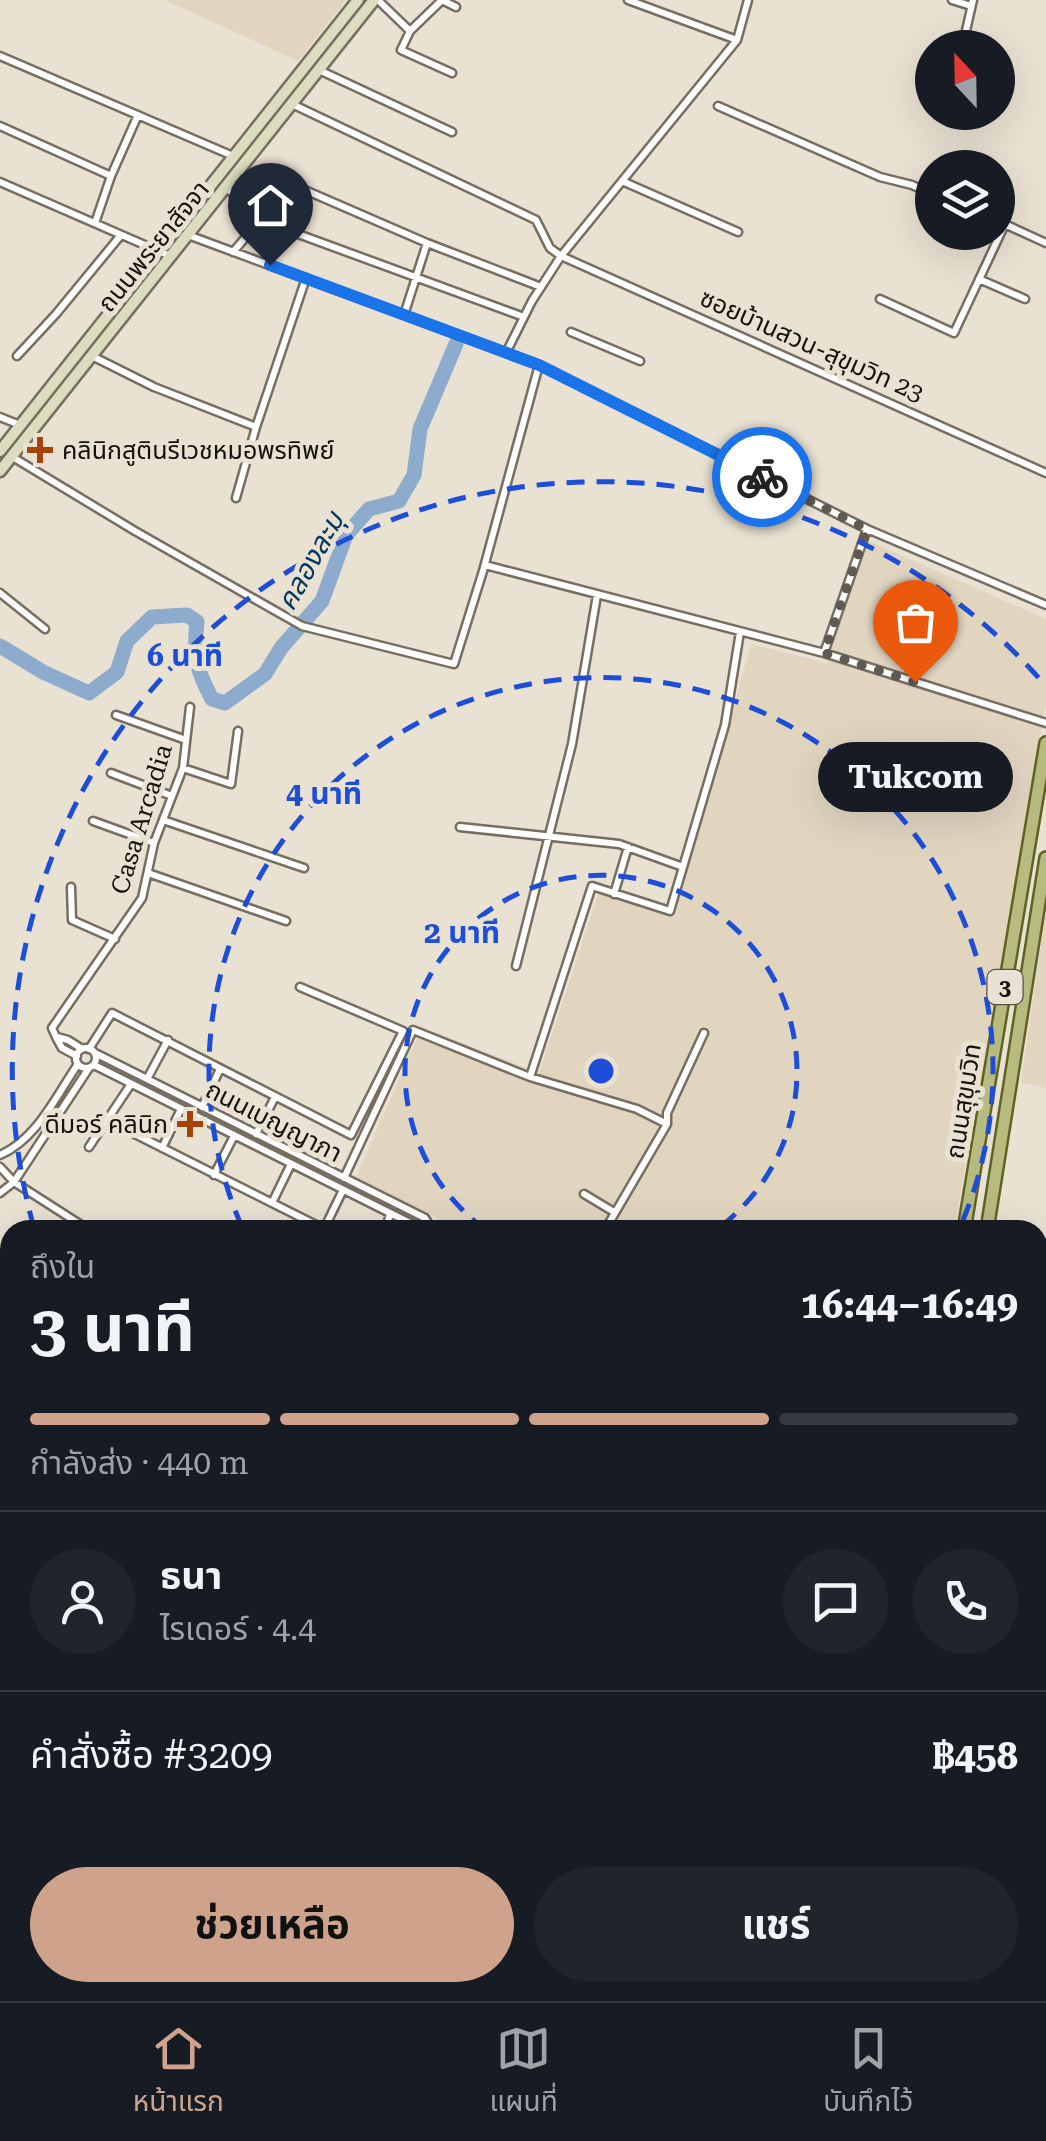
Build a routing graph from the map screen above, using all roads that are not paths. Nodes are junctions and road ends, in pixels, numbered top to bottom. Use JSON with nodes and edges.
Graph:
{"nodes":[{"id":1,"x":358,"y":0,"type":"edge"},
{"id":2,"x":376,"y":0,"type":"edge"},
{"id":3,"x":628,"y":0,"type":"edge"},
{"id":4,"x":748,"y":0,"type":"edge"},
{"id":5,"x":952,"y":0,"type":"edge"},
{"id":6,"x":972,"y":3,"type":"edge"},
{"id":7,"x":456,"y":7,"type":"dead end"},
{"id":8,"x":966,"y":30,"type":"edge"},
{"id":9,"x":410,"y":31,"type":"junction"},
{"id":10,"x":737,"y":40,"type":"junction"},
{"id":11,"x":0,"y":56,"type":"edge"},
{"id":12,"x":319,"y":70,"type":"junction"},
{"id":13,"x":452,"y":74,"type":"dead end"},
{"id":14,"x":292,"y":104,"type":"junction"},
{"id":15,"x":718,"y":106,"type":"dead end"},
{"id":16,"x":138,"y":115,"type":"junction"},
{"id":17,"x":0,"y":126,"type":"edge"},
{"id":18,"x":452,"y":132,"type":"dead end"},
{"id":19,"x":234,"y":156,"type":"junction"},
{"id":20,"x":111,"y":176,"type":"junction"},
{"id":21,"x":622,"y":181,"type":"junction"},
{"id":22,"x":0,"y":182,"type":"edge"},
{"id":23,"x":915,"y":186,"type":"edge"},
{"id":24,"x":226,"y":187,"type":"junction"},
{"id":25,"x":260,"y":220,"type":"junction"},
{"id":26,"x":94,"y":224,"type":"junction"},
{"id":27,"x":1015,"y":229,"type":"edge"},
{"id":28,"x":738,"y":232,"type":"dead end"},
{"id":29,"x":120,"y":235,"type":"junction"},
{"id":30,"x":188,"y":235,"type":"junction"},
{"id":31,"x":427,"y":242,"type":"junction"},
{"id":32,"x":1046,"y":243,"type":"edge"},
{"id":33,"x":990,"y":250,"type":"edge"},
{"id":34,"x":233,"y":252,"type":"junction"},
{"id":35,"x":164,"y":254,"type":"junction"},
{"id":36,"x":562,"y":256,"type":"junction"},
{"id":37,"x":306,"y":278,"type":"junction"},
{"id":38,"x":415,"y":278,"type":"junction"},
{"id":39,"x":980,"y":278,"type":"junction"},
{"id":40,"x":541,"y":287,"type":"junction"},
{"id":41,"x":880,"y":299,"type":"dead end"},
{"id":42,"x":1025,"y":299,"type":"dead end"},
{"id":43,"x":404,"y":315,"type":"junction"},
{"id":44,"x":524,"y":317,"type":"junction"},
{"id":45,"x":570,"y":332,"type":"dead end"},
{"id":46,"x":506,"y":353,"type":"junction"},
{"id":47,"x":91,"y":355,"type":"junction"},
{"id":48,"x":17,"y":356,"type":"dead end"},
{"id":49,"x":640,"y":362,"type":"dead end"},
{"id":50,"x":539,"y":365,"type":"junction"},
{"id":51,"x":55,"y":391,"type":"junction"},
{"id":52,"x":0,"y":417,"type":"edge"},
{"id":53,"x":20,"y":425,"type":"junction"},
{"id":54,"x":256,"y":427,"type":"junction"},
{"id":55,"x":6,"y":454,"type":"edge"},
{"id":56,"x":0,"y":470,"type":"edge"},
{"id":57,"x":1046,"y":473,"type":"edge"},
{"id":58,"x":236,"y":498,"type":"dead end"},
{"id":59,"x":867,"y":529,"type":"junction"},
{"id":60,"x":485,"y":565,"type":"junction"},
{"id":61,"x":0,"y":593,"type":"edge"},
{"id":62,"x":597,"y":594,"type":"junction"},
{"id":63,"x":1046,"y":605,"type":"edge"},
{"id":64,"x":45,"y":630,"type":"dead end"},
{"id":65,"x":740,"y":632,"type":"junction"},
{"id":66,"x":824,"y":653,"type":"junction"},
{"id":67,"x":190,"y":707,"type":"dead end"},
{"id":68,"x":116,"y":715,"type":"dead end"},
{"id":69,"x":1046,"y":723,"type":"edge"},
{"id":70,"x":238,"y":731,"type":"dead end"},
{"id":71,"x":186,"y":740,"type":"junction"},
{"id":72,"x":1046,"y":744,"type":"edge"},
{"id":73,"x":183,"y":768,"type":"junction"},
{"id":74,"x":110,"y":773,"type":"dead end"},
{"id":75,"x":172,"y":796,"type":"junction"},
{"id":76,"x":163,"y":820,"type":"junction"},
{"id":77,"x":94,"y":821,"type":"dead end"},
{"id":78,"x":460,"y":827,"type":"dead end"},
{"id":79,"x":548,"y":837,"type":"junction"},
{"id":80,"x":154,"y":842,"type":"junction"},
{"id":81,"x":628,"y":847,"type":"junction"},
{"id":82,"x":1046,"y":858,"type":"edge"},
{"id":83,"x":683,"y":866,"type":"junction"},
{"id":84,"x":304,"y":868,"type":"dead end"},
{"id":85,"x":148,"y":873,"type":"junction"},
{"id":86,"x":71,"y":886,"type":"dead end"},
{"id":87,"x":614,"y":894,"type":"junction"},
{"id":88,"x":1041,"y":911,"type":"edge"},
{"id":89,"x":286,"y":921,"type":"dead end"},
{"id":90,"x":115,"y":939,"type":"junction"},
{"id":91,"x":516,"y":966,"type":"dead end"},
{"id":92,"x":300,"y":988,"type":"dead end"},
{"id":93,"x":704,"y":1034,"type":"dead end"},
{"id":94,"x":168,"y":1040,"type":"junction"},
{"id":95,"x":84,"y":1054,"type":"junction"},
{"id":96,"x":92,"y":1067,"type":"junction"},
{"id":97,"x":220,"y":1069,"type":"junction"},
{"id":98,"x":530,"y":1077,"type":"junction"},
{"id":99,"x":147,"y":1079,"type":"junction"},
{"id":100,"x":131,"y":1084,"type":"junction"},
{"id":101,"x":276,"y":1097,"type":"junction"},
{"id":102,"x":202,"y":1107,"type":"junction"},
{"id":103,"x":182,"y":1110,"type":"junction"},
{"id":104,"x":219,"y":1115,"type":"junction"},
{"id":105,"x":41,"y":1119,"type":"junction"},
{"id":106,"x":107,"y":1120,"type":"junction"},
{"id":107,"x":667,"y":1124,"type":"junction"},
{"id":108,"x":213,"y":1125,"type":"junction"},
{"id":109,"x":51,"y":1127,"type":"junction"},
{"id":110,"x":256,"y":1134,"type":"junction"},
{"id":111,"x":234,"y":1136,"type":"junction"},
{"id":112,"x":89,"y":1148,"type":"dead end"},
{"id":113,"x":162,"y":1148,"type":"junction"},
{"id":114,"x":0,"y":1155,"type":"edge"},
{"id":115,"x":291,"y":1164,"type":"junction"},
{"id":116,"x":0,"y":1168,"type":"edge"},
{"id":117,"x":328,"y":1170,"type":"junction"},
{"id":118,"x":214,"y":1175,"type":"junction"},
{"id":119,"x":344,"y":1178,"type":"junction"},
{"id":120,"x":323,"y":1180,"type":"junction"},
{"id":121,"x":14,"y":1182,"type":"junction"},
{"id":122,"x":343,"y":1190,"type":"junction"},
{"id":123,"x":0,"y":1193,"type":"edge"},
{"id":124,"x":584,"y":1194,"type":"dead end"},
{"id":125,"x":272,"y":1203,"type":"junction"},
{"id":126,"x":614,"y":1212,"type":"junction"},
{"id":127,"x":390,"y":1213,"type":"junction"},
{"id":128,"x":73,"y":1220,"type":"edge"},
{"id":129,"x":307,"y":1220,"type":"edge"},
{"id":130,"x":329,"y":1220,"type":"edge"},
{"id":131,"x":388,"y":1220,"type":"edge"},
{"id":132,"x":402,"y":1220,"type":"edge"},
{"id":133,"x":426,"y":1220,"type":"edge"},
{"id":134,"x":610,"y":1220,"type":"edge"},
{"id":135,"x":966,"y":1220,"type":"edge"},
{"id":136,"x":990,"y":1220,"type":"edge"}],
"edges":[{"from":1,"to":19,"type":"main road","name":"ถนนพระยาสัจจา"},
{"from":2,"to":9,"type":"street"},
{"from":2,"to":12,"type":"main road","name":"ถนนพระยาสัจจา"},
{"from":3,"to":10,"type":"street"},
{"from":4,"to":10,"type":"street"},
{"from":5,"to":6,"type":"street"},
{"from":6,"to":8,"type":"street"},
{"from":7,"to":9,"type":"street"},
{"from":9,"to":13,"type":"street"},
{"from":10,"to":21,"type":"street"},
{"from":11,"to":16,"type":"street"},
{"from":12,"to":14,"type":"main road","name":"ถนนพระยาสัจจา"},
{"from":12,"to":18,"type":"street"},
{"from":14,"to":24,"type":"main road","name":"ถนนพระยาสัจจา"},
{"from":14,"to":36,"type":"street"},
{"from":15,"to":23,"type":"street"},
{"from":16,"to":19,"type":"street"},
{"from":16,"to":20,"type":"street"},
{"from":17,"to":20,"type":"street"},
{"from":19,"to":35,"type":"main road","name":"ถนนพระยาสัจจา"},
{"from":20,"to":26,"type":"street"},
{"from":21,"to":28,"type":"street"},
{"from":21,"to":36,"type":"street"},
{"from":22,"to":26,"type":"street"},
{"from":24,"to":25,"type":"street"},
{"from":24,"to":30,"type":"main road","name":"ถนนพระยาสัจจา"},
{"from":25,"to":31,"type":"street"},
{"from":25,"to":34,"type":"street"},
{"from":25,"to":38,"type":"street"},
{"from":26,"to":29,"type":"street"},
{"from":27,"to":32,"type":"street"},
{"from":29,"to":35,"type":"street"},
{"from":29,"to":48,"type":"street"},
{"from":30,"to":34,"type":"street"},
{"from":30,"to":35,"type":"main road","name":"ถนนพระยาสัจจา"},
{"from":31,"to":38,"type":"street"},
{"from":31,"to":40,"type":"street"},
{"from":33,"to":39,"type":"street"},
{"from":34,"to":37,"type":"street"},
{"from":35,"to":47,"type":"main road","name":"ถนนพระยาสัจจา"},
{"from":35,"to":51,"type":"main road","name":"ถนนพระยาสัจจา"},
{"from":36,"to":40,"type":"street"},
{"from":36,"to":57,"type":"street","name":"ซอยบ้านสวน-สุขุมวิท 23"},
{"from":37,"to":43,"type":"street"},
{"from":37,"to":54,"type":"street"},
{"from":38,"to":43,"type":"street"},
{"from":38,"to":44,"type":"street"},
{"from":39,"to":41,"type":"street"},
{"from":39,"to":42,"type":"street"},
{"from":40,"to":44,"type":"street"},
{"from":43,"to":46,"type":"street"},
{"from":44,"to":46,"type":"street"},
{"from":45,"to":49,"type":"street"},
{"from":46,"to":50,"type":"street"},
{"from":47,"to":51,"type":"main road","name":"ถนนพระยาสัจจา"},
{"from":47,"to":54,"type":"street"},
{"from":50,"to":59,"type":"street"},
{"from":50,"to":60,"type":"street"},
{"from":51,"to":53,"type":"main road","name":"ถนนพระยาสัจจา"},
{"from":51,"to":55,"type":"main road","name":"ถนนพระยาสัจจา"},
{"from":52,"to":53,"type":"street"},
{"from":53,"to":55,"type":"main road","name":"ถนนพระยาสัจจา"},
{"from":54,"to":58,"type":"street"},
{"from":55,"to":56,"type":"main road","name":"ถนนพระยาสัจจา"},
{"from":55,"to":60,"type":"street"},
{"from":59,"to":63,"type":"street"},
{"from":59,"to":66,"type":"street"},
{"from":60,"to":62,"type":"street"},
{"from":61,"to":64,"type":"street"},
{"from":62,"to":65,"type":"street"},
{"from":62,"to":79,"type":"street"},
{"from":65,"to":66,"type":"street"},
{"from":65,"to":83,"type":"street"},
{"from":66,"to":69,"type":"street"},
{"from":67,"to":71,"type":"street","name":"Casa Arcadia"},
{"from":68,"to":71,"type":"street"},
{"from":70,"to":73,"type":"street"},
{"from":71,"to":73,"type":"street","name":"Casa Arcadia"},
{"from":72,"to":135,"type":"main road","name":"ถนนสุขุมวิท","number":"3"},
{"from":73,"to":75,"type":"street","name":"Casa Arcadia"},
{"from":74,"to":75,"type":"street"},
{"from":75,"to":76,"type":"street","name":"Casa Arcadia"},
{"from":76,"to":80,"type":"street","name":"Casa Arcadia"},
{"from":76,"to":84,"type":"street"},
{"from":77,"to":80,"type":"street"},
{"from":78,"to":79,"type":"street"},
{"from":79,"to":81,"type":"street"},
{"from":79,"to":91,"type":"street"},
{"from":80,"to":85,"type":"street","name":"Casa Arcadia"},
{"from":81,"to":83,"type":"street"},
{"from":81,"to":87,"type":"street"},
{"from":82,"to":88,"type":"main road","name":"ถนนสุขุมวิท","number":"3"},
{"from":83,"to":87,"type":"street"},
{"from":85,"to":89,"type":"street"},
{"from":85,"to":90,"type":"street","name":"Casa Arcadia"},
{"from":86,"to":90,"type":"street"},
{"from":87,"to":98,"type":"street"},
{"from":88,"to":136,"type":"main road","name":"ถนนสุขุมวิท","number":"3"},
{"from":90,"to":95,"type":"street","name":"Casa Arcadia"},
{"from":92,"to":101,"type":"street"},
{"from":93,"to":107,"type":"street"},
{"from":94,"to":95,"type":"street"},
{"from":94,"to":97,"type":"street"},
{"from":94,"to":99,"type":"street"},
{"from":95,"to":96,"type":"street"},
{"from":95,"to":96,"type":"street","name":"ถนนเบญญาภา"},
{"from":95,"to":99,"type":"street","name":"ถนนเบญญาภา"},
{"from":95,"to":105,"type":"street"},
{"from":96,"to":100,"type":"street","name":"ถนนเบญญาภา"},
{"from":96,"to":109,"type":"street"},
{"from":97,"to":101,"type":"street"},
{"from":97,"to":102,"type":"street"},
{"from":98,"to":107,"type":"street"},
{"from":98,"to":119,"type":"street"},
{"from":99,"to":102,"type":"street","name":"ถนนเบญญาภา"},
{"from":100,"to":103,"type":"street","name":"ถนนเบญญาภา"},
{"from":100,"to":106,"type":"street"},
{"from":101,"to":110,"type":"street"},
{"from":102,"to":104,"type":"street","name":"ถนนเบญญาภา"},
{"from":103,"to":108,"type":"street","name":"ถนนเบญญาภา"},
{"from":103,"to":113,"type":"street"},
{"from":104,"to":108,"type":"street"},
{"from":104,"to":110,"type":"street","name":"ถนนเบญญาภา"},
{"from":105,"to":109,"type":"street"},
{"from":105,"to":114,"type":"street"},
{"from":106,"to":112,"type":"street"},
{"from":106,"to":113,"type":"street"},
{"from":107,"to":126,"type":"street"},
{"from":108,"to":111,"type":"street","name":"ถนนเบญญาภา"},
{"from":109,"to":121,"type":"street"},
{"from":110,"to":117,"type":"street","name":"ถนนเบญญาภา"},
{"from":111,"to":115,"type":"street","name":"ถนนเบญญาภา"},
{"from":111,"to":118,"type":"street"},
{"from":113,"to":118,"type":"street"},
{"from":115,"to":120,"type":"street","name":"ถนนเบญญาภา"},
{"from":115,"to":125,"type":"street"},
{"from":116,"to":121,"type":"street"},
{"from":117,"to":119,"type":"street","name":"ถนนเบญญาภา"},
{"from":117,"to":120,"type":"street"},
{"from":118,"to":125,"type":"street"},
{"from":119,"to":133,"type":"street","name":"ถนนเบญญาภา"},
{"from":120,"to":122,"type":"street","name":"ถนนเบญญาภา"},
{"from":121,"to":123,"type":"street"},
{"from":121,"to":128,"type":"street"},
{"from":122,"to":127,"type":"street","name":"ถนนเบญญาภา"},
{"from":122,"to":130,"type":"street"},
{"from":124,"to":126,"type":"street"},
{"from":125,"to":129,"type":"street"},
{"from":126,"to":134,"type":"street"},
{"from":127,"to":131,"type":"street"},
{"from":127,"to":132,"type":"street","name":"ถนนเบญญาภา"}]}
